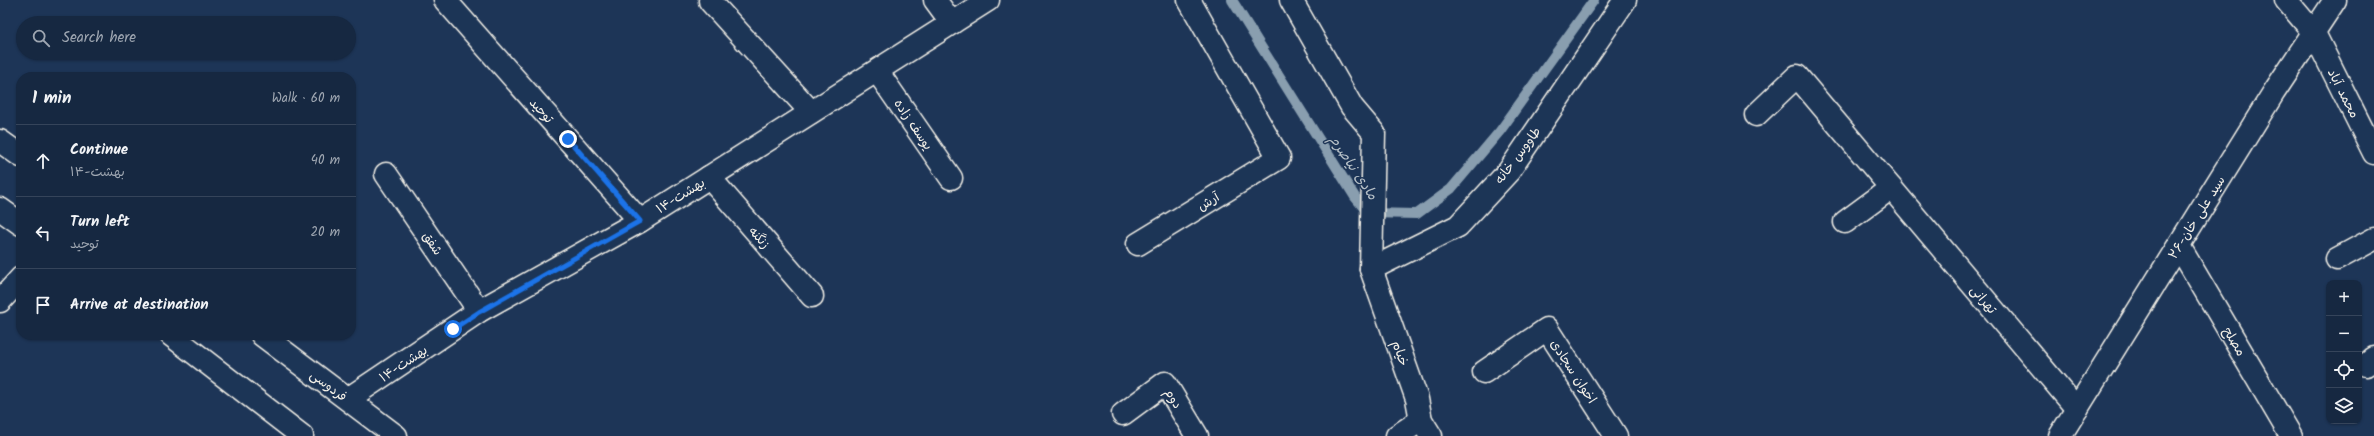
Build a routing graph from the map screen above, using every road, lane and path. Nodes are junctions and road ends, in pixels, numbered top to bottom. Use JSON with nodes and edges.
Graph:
{"nodes":[{"id":1,"x":445,"y":0,"type":"edge"},
{"id":2,"x":935,"y":0,"type":"edge"},
{"id":3,"x":988,"y":0,"type":"edge"},
{"id":4,"x":1189,"y":0,"type":"edge"},
{"id":5,"x":1291,"y":0,"type":"edge"},
{"id":6,"x":1624,"y":0,"type":"edge"},
{"id":7,"x":2286,"y":0,"type":"edge"},
{"id":8,"x":2335,"y":0,"type":"edge"},
{"id":9,"x":710,"y":1,"type":"edge"},
{"id":10,"x":952,"y":23,"type":"junction"},
{"id":11,"x":2314,"y":34,"type":"junction"},
{"id":12,"x":877,"y":71,"type":"junction"},
{"id":13,"x":811,"y":112,"type":"junction"},
{"id":14,"x":1756,"y":115,"type":"dead end"},
{"id":15,"x":0,"y":141,"type":"edge"},
{"id":16,"x":16,"y":152,"type":"edge"},
{"id":17,"x":2374,"y":153,"type":"edge"},
{"id":18,"x":386,"y":174,"type":"dead end"},
{"id":19,"x":709,"y":177,"type":"junction"},
{"id":20,"x":951,"y":178,"type":"dead end"},
{"id":21,"x":1891,"y":188,"type":"junction"},
{"id":22,"x":0,"y":209,"type":"edge"},
{"id":23,"x":16,"y":220,"type":"edge"},
{"id":24,"x":640,"y":221,"type":"junction"},
{"id":25,"x":1845,"y":222,"type":"dead end"},
{"id":26,"x":2374,"y":238,"type":"edge"},
{"id":27,"x":1138,"y":244,"type":"dead end"},
{"id":28,"x":2179,"y":246,"type":"junction"},
{"id":29,"x":2336,"y":259,"type":"dead end"},
{"id":30,"x":1371,"y":269,"type":"junction"},
{"id":31,"x":16,"y":284,"type":"edge"},
{"id":32,"x":812,"y":296,"type":"dead end"},
{"id":33,"x":0,"y":302,"type":"edge"},
{"id":34,"x":479,"y":312,"type":"junction"},
{"id":35,"x":177,"y":340,"type":"edge"},
{"id":36,"x":269,"y":340,"type":"edge"},
{"id":37,"x":1484,"y":372,"type":"dead end"},
{"id":38,"x":348,"y":399,"type":"junction"},
{"id":39,"x":2076,"y":409,"type":"junction"},
{"id":40,"x":1123,"y":414,"type":"dead end"},
{"id":41,"x":1426,"y":428,"type":"edge"},
{"id":42,"x":302,"y":436,"type":"edge"},
{"id":43,"x":396,"y":436,"type":"edge"},
{"id":44,"x":1197,"y":436,"type":"edge"},
{"id":45,"x":1397,"y":436,"type":"edge"},
{"id":46,"x":1616,"y":436,"type":"edge"},
{"id":47,"x":2060,"y":436,"type":"edge"},
{"id":48,"x":2291,"y":436,"type":"edge"}],
"edges":[{"from":1,"to":24,"type":"street","name":"توحید"},
{"from":2,"to":10,"type":"street"},
{"from":3,"to":10,"type":"street","name":"۱۴-بهشت"},
{"from":4,"to":27,"type":"street","name":"آرش"},
{"from":5,"to":30,"type":"street"},
{"from":6,"to":30,"type":"street","name":"طاووس خانه"},
{"from":7,"to":11,"type":"street","name":"محمد آباد"},
{"from":8,"to":11,"type":"street","name":"۲۶-سید علی خان"},
{"from":9,"to":13,"type":"street"},
{"from":10,"to":12,"type":"street","name":"۱۴-بهشت"},
{"from":11,"to":17,"type":"street","name":"محمد آباد"},
{"from":11,"to":28,"type":"street","name":"۲۶-سید علی خان"},
{"from":12,"to":13,"type":"street","name":"۱۴-بهشت"},
{"from":12,"to":20,"type":"street","name":"یوسف زاده"},
{"from":13,"to":19,"type":"street","name":"۱۴-بهشت"},
{"from":14,"to":21,"type":"street","name":"تهرانی"},
{"from":15,"to":16,"type":"street"},
{"from":18,"to":34,"type":"street","name":"شفق"},
{"from":19,"to":24,"type":"street","name":"۱۴-بهشت"},
{"from":19,"to":32,"type":"street","name":"زنگنه"},
{"from":21,"to":25,"type":"street"},
{"from":21,"to":39,"type":"street","name":"تهرانی"},
{"from":22,"to":23,"type":"street"},
{"from":24,"to":34,"type":"street","name":"۱۴-بهشت"},
{"from":26,"to":29,"type":"street"},
{"from":28,"to":39,"type":"street","name":"۲۶-سید علی خان"},
{"from":28,"to":48,"type":"street","name":"مصلح"},
{"from":30,"to":41,"type":"street","name":"خیام"},
{"from":31,"to":33,"type":"street"},
{"from":34,"to":38,"type":"street","name":"۱۴-بهشت"},
{"from":35,"to":42,"type":"street"},
{"from":36,"to":38,"type":"street","name":"فردوسی"},
{"from":37,"to":46,"type":"street","name":"اخوان سجادی"},
{"from":38,"to":43,"type":"street","name":"فردوسی"},
{"from":39,"to":47,"type":"street","name":"۲۶-سید علی خان"},
{"from":40,"to":44,"type":"street","name":"دوم"},
{"from":41,"to":45,"type":"street"}]}
